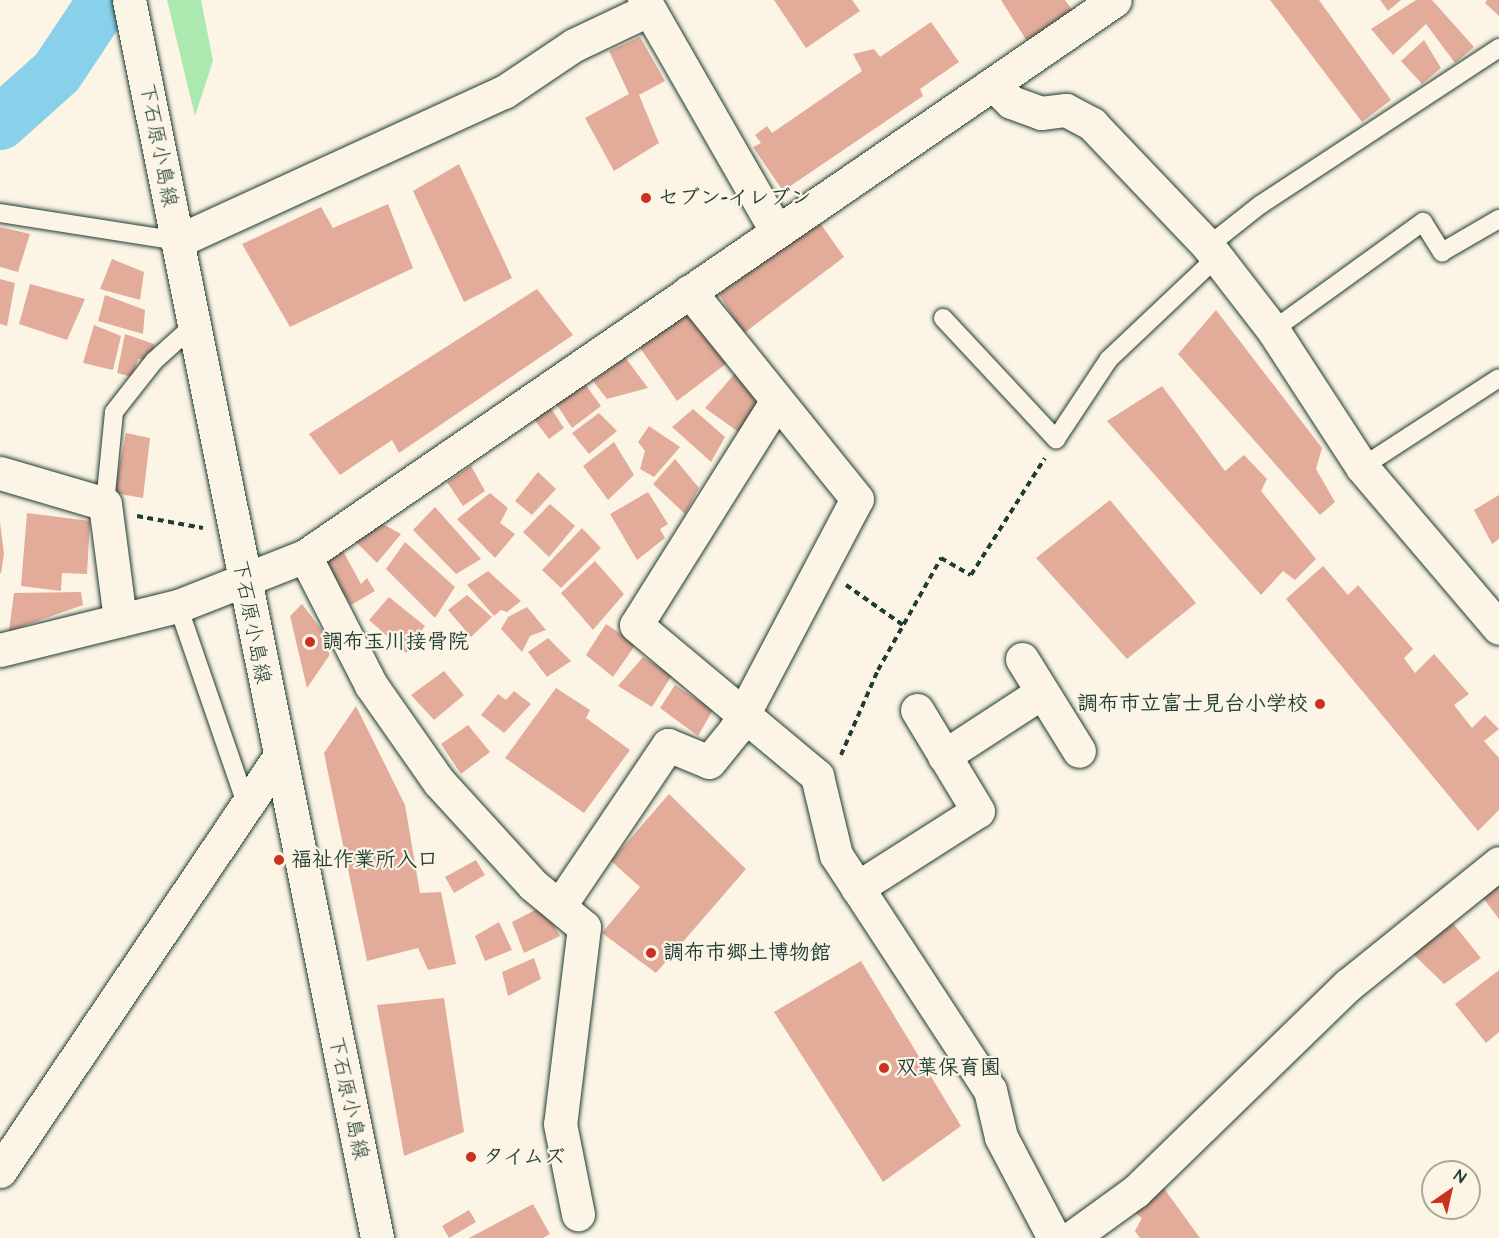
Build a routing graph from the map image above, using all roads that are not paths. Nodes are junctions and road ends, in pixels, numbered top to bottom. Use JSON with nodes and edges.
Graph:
{"nodes":[{"id":1,"x":1115,"y":0,"type":"edge"},
{"id":2,"x":129,"y":3,"type":"edge"},
{"id":3,"x":646,"y":5,"type":"edge"},
{"id":4,"x":1499,"y":48,"type":"edge"},
{"id":5,"x":993,"y":84,"type":"junction"},
{"id":6,"x":0,"y":213,"type":"edge"},
{"id":7,"x":1499,"y":219,"type":"edge"},
{"id":8,"x":777,"y":232,"type":"junction"},
{"id":9,"x":178,"y":242,"type":"junction"},
{"id":10,"x":1213,"y":251,"type":"junction"},
{"id":11,"x":689,"y":291,"type":"junction"},
{"id":12,"x":943,"y":318,"type":"dead end"},
{"id":13,"x":194,"y":325,"type":"junction"},
{"id":14,"x":1274,"y":330,"type":"junction"},
{"id":15,"x":1499,"y":378,"type":"edge"},
{"id":16,"x":776,"y":402,"type":"junction"},
{"id":17,"x":1362,"y":467,"type":"junction"},
{"id":18,"x":0,"y":473,"type":"edge"},
{"id":19,"x":105,"y":504,"type":"junction"},
{"id":20,"x":304,"y":556,"type":"junction"},
{"id":21,"x":243,"y":585,"type":"junction"},
{"id":22,"x":177,"y":606,"type":"junction"},
{"id":23,"x":120,"y":620,"type":"junction"},
{"id":24,"x":1499,"y":628,"type":"edge"},
{"id":25,"x":0,"y":650,"type":"edge"},
{"id":26,"x":1022,"y":659,"type":"dead end"},
{"id":27,"x":1042,"y":693,"type":"junction"},
{"id":28,"x":917,"y":710,"type":"dead end"},
{"id":29,"x":744,"y":717,"type":"junction"},
{"id":30,"x":1079,"y":751,"type":"dead end"},
{"id":31,"x":944,"y":756,"type":"junction"},
{"id":32,"x":277,"y":761,"type":"junction"},
{"id":33,"x":247,"y":806,"type":"junction"},
{"id":34,"x":1499,"y":863,"type":"edge"},
{"id":35,"x":857,"y":888,"type":"junction"},
{"id":36,"x":560,"y":905,"type":"junction"},
{"id":37,"x":0,"y":1171,"type":"edge"},
{"id":38,"x":579,"y":1214,"type":"dead end"},
{"id":39,"x":377,"y":1238,"type":"edge"},
{"id":40,"x":1054,"y":1238,"type":"edge"},
{"id":41,"x":1071,"y":1238,"type":"edge"}],
"edges":[{"from":1,"to":5,"type":"street"},
{"from":2,"to":9,"type":"street","name":"下石原小島線"},
{"from":3,"to":8,"type":"street"},
{"from":3,"to":9,"type":"street"},
{"from":4,"to":10,"type":"lane"},
{"from":5,"to":8,"type":"street"},
{"from":5,"to":10,"type":"street"},
{"from":6,"to":9,"type":"lane"},
{"from":7,"to":14,"type":"lane"},
{"from":8,"to":11,"type":"street"},
{"from":9,"to":13,"type":"street","name":"下石原小島線"},
{"from":10,"to":12,"type":"lane"},
{"from":10,"to":14,"type":"street"},
{"from":11,"to":16,"type":"street"},
{"from":11,"to":20,"type":"street"},
{"from":13,"to":19,"type":"lane"},
{"from":13,"to":21,"type":"street","name":"下石原小島線"},
{"from":14,"to":17,"type":"street"},
{"from":15,"to":17,"type":"lane"},
{"from":16,"to":29,"type":"street"},
{"from":16,"to":29,"type":"street"},
{"from":17,"to":24,"type":"street"},
{"from":18,"to":19,"type":"street"},
{"from":19,"to":23,"type":"street"},
{"from":20,"to":21,"type":"street"},
{"from":20,"to":36,"type":"street"},
{"from":21,"to":22,"type":"street"},
{"from":21,"to":32,"type":"street","name":"下石原小島線"},
{"from":22,"to":23,"type":"street"},
{"from":22,"to":33,"type":"lane"},
{"from":23,"to":25,"type":"street"},
{"from":26,"to":27,"type":"street"},
{"from":27,"to":30,"type":"street"},
{"from":27,"to":31,"type":"street"},
{"from":28,"to":31,"type":"street"},
{"from":29,"to":35,"type":"street"},
{"from":29,"to":36,"type":"street"},
{"from":31,"to":35,"type":"street"},
{"from":32,"to":33,"type":"street"},
{"from":32,"to":39,"type":"street","name":"下石原小島線"},
{"from":33,"to":37,"type":"street"},
{"from":34,"to":41,"type":"street"},
{"from":35,"to":40,"type":"street"},
{"from":36,"to":38,"type":"street"}]}
